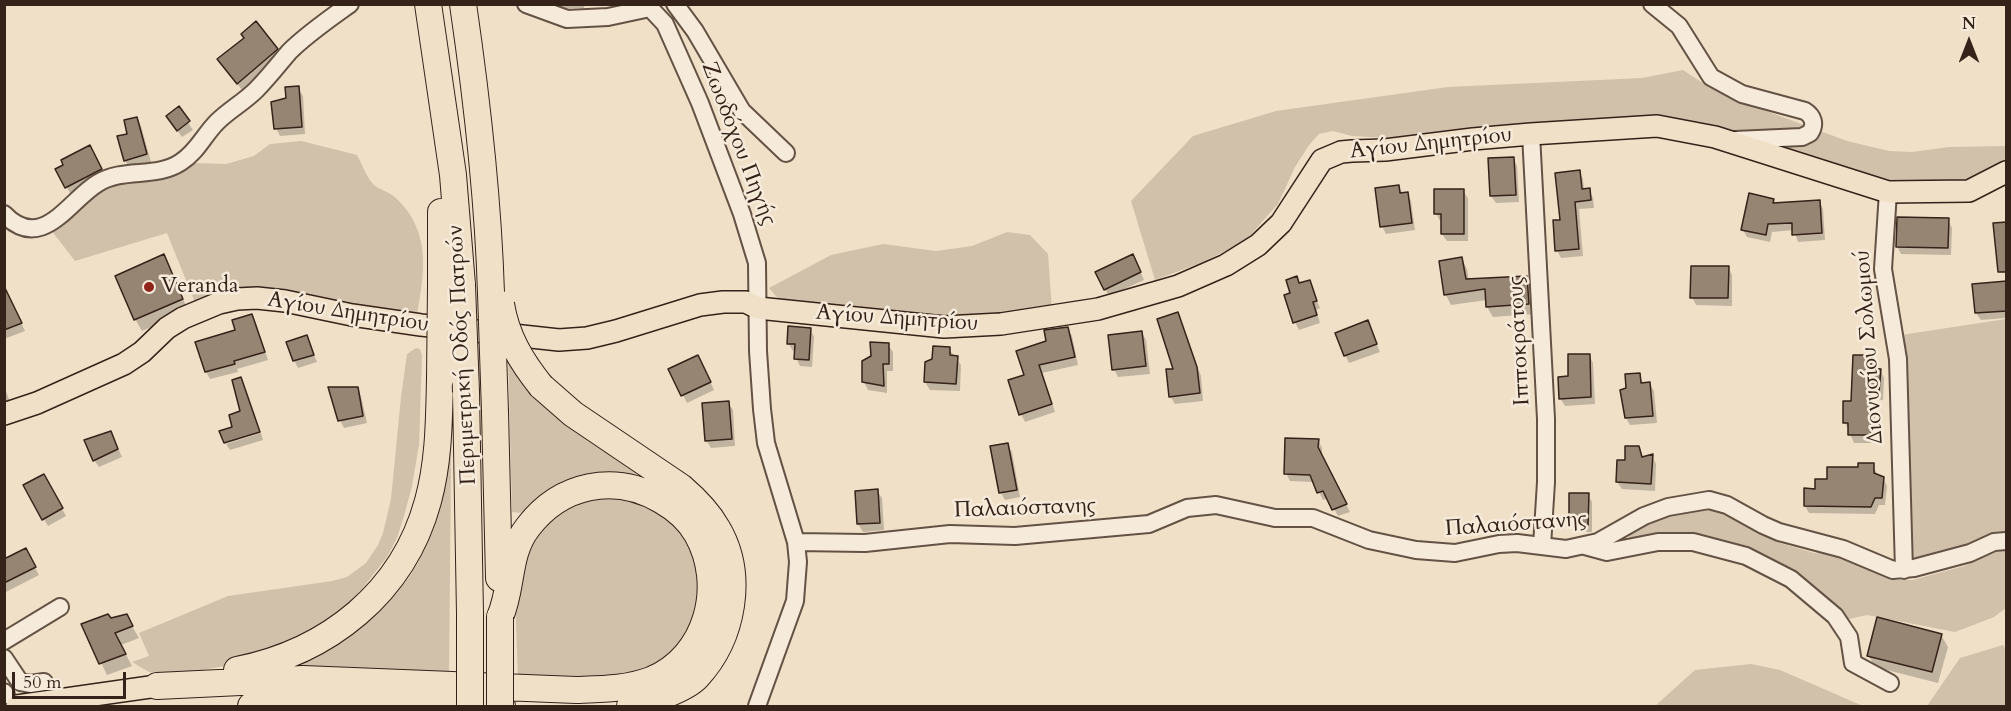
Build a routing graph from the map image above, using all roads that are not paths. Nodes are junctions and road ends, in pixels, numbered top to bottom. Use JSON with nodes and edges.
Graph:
{"nodes":[{"id":1,"x":350,"y":4,"type":"edge"},
{"id":2,"x":428,"y":4,"type":"edge"},
{"id":3,"x":463,"y":4,"type":"edge"},
{"id":4,"x":526,"y":4,"type":"edge"},
{"id":5,"x":675,"y":4,"type":"edge"},
{"id":6,"x":1652,"y":4,"type":"edge"},
{"id":7,"x":650,"y":6,"type":"edge"},
{"id":8,"x":1531,"y":134,"type":"junction"},
{"id":9,"x":1725,"y":140,"type":"junction"},
{"id":10,"x":786,"y":153,"type":"dead end"},
{"id":11,"x":2007,"y":172,"type":"edge"},
{"id":12,"x":1888,"y":192,"type":"junction"},
{"id":13,"x":4,"y":214,"type":"edge"},
{"id":14,"x":452,"y":285,"type":"junction"},
{"id":15,"x":495,"y":295,"type":"junction"},
{"id":16,"x":758,"y":308,"type":"junction"},
{"id":17,"x":4,"y":414,"type":"edge"},
{"id":18,"x":2007,"y":541,"type":"edge"},
{"id":19,"x":796,"y":542,"type":"junction"},
{"id":20,"x":1542,"y":546,"type":"junction"},
{"id":21,"x":1585,"y":546,"type":"junction"},
{"id":22,"x":1904,"y":570,"type":"junction"},
{"id":23,"x":60,"y":608,"type":"dead end"},
{"id":24,"x":500,"y":617,"type":"junction"},
{"id":25,"x":4,"y":641,"type":"edge"},
{"id":26,"x":4,"y":658,"type":"edge"},
{"id":27,"x":44,"y":682,"type":"dead end"},
{"id":28,"x":1890,"y":683,"type":"dead end"},
{"id":29,"x":157,"y":686,"type":"junction"},
{"id":30,"x":9,"y":698,"type":"edge"},
{"id":31,"x":251,"y":706,"type":"edge"},
{"id":32,"x":470,"y":706,"type":"edge"},
{"id":33,"x":501,"y":706,"type":"edge"},
{"id":34,"x":630,"y":706,"type":"edge"},
{"id":35,"x":757,"y":706,"type":"edge"}],
"edges":[{"from":1,"to":13,"type":"street"},
{"from":2,"to":14,"type":"highway","name":"Περιμετρική Οδός Πατρών"},
{"from":3,"to":15,"type":"highway","name":"Περιμετρική Οδός Πατρών"},
{"from":4,"to":7,"type":"street"},
{"from":5,"to":10,"type":"street"},
{"from":6,"to":9,"type":"street"},
{"from":7,"to":16,"type":"street","name":"Ζωοδόχου Πηγής"},
{"from":8,"to":9,"type":"main road","name":"Αγίου Δημητρίου"},
{"from":8,"to":16,"type":"main road","name":"Αγίου Δημητρίου"},
{"from":8,"to":20,"type":"street","name":"Ιπποκράτους"},
{"from":9,"to":12,"type":"main road","name":"Αγίου Δημητρίου"},
{"from":11,"to":12,"type":"main road","name":"Αγίου Δημητρίου"},
{"from":12,"to":22,"type":"street","name":"Διονυσίου Σολωμού"},
{"from":14,"to":29,"type":"highway","bridge":true},
{"from":14,"to":32,"type":"highway","name":"Περιμετρική Οδός Πατρών","bridge":true},
{"from":15,"to":24,"type":"highway","name":"Περιμετρική Οδός Πατρών","bridge":true},
{"from":15,"to":34,"type":"highway","bridge":true},
{"from":16,"to":17,"type":"main road","name":"Αγίου Δημητρίου"},
{"from":16,"to":19,"type":"street","name":"Ζωοδόχου Πηγής"},
{"from":18,"to":22,"type":"street","name":"Παλαιόστανης"},
{"from":19,"to":20,"type":"street","name":"Παλαιόστανης"},
{"from":19,"to":35,"type":"street","name":"Ζωοδόχου Πηγής"},
{"from":20,"to":21,"type":"street","name":"Παλαιόστανης"},
{"from":21,"to":22,"type":"street","name":"Παλαιόστανης"},
{"from":21,"to":28,"type":"street"},
{"from":23,"to":25,"type":"street"},
{"from":24,"to":29,"type":"highway"},
{"from":24,"to":33,"type":"highway","name":"Περιμετρική Οδός Πατρών","bridge":true},
{"from":26,"to":27,"type":"street"},
{"from":29,"to":30,"type":"main road"},
{"from":31,"to":33,"type":"highway"}]}
